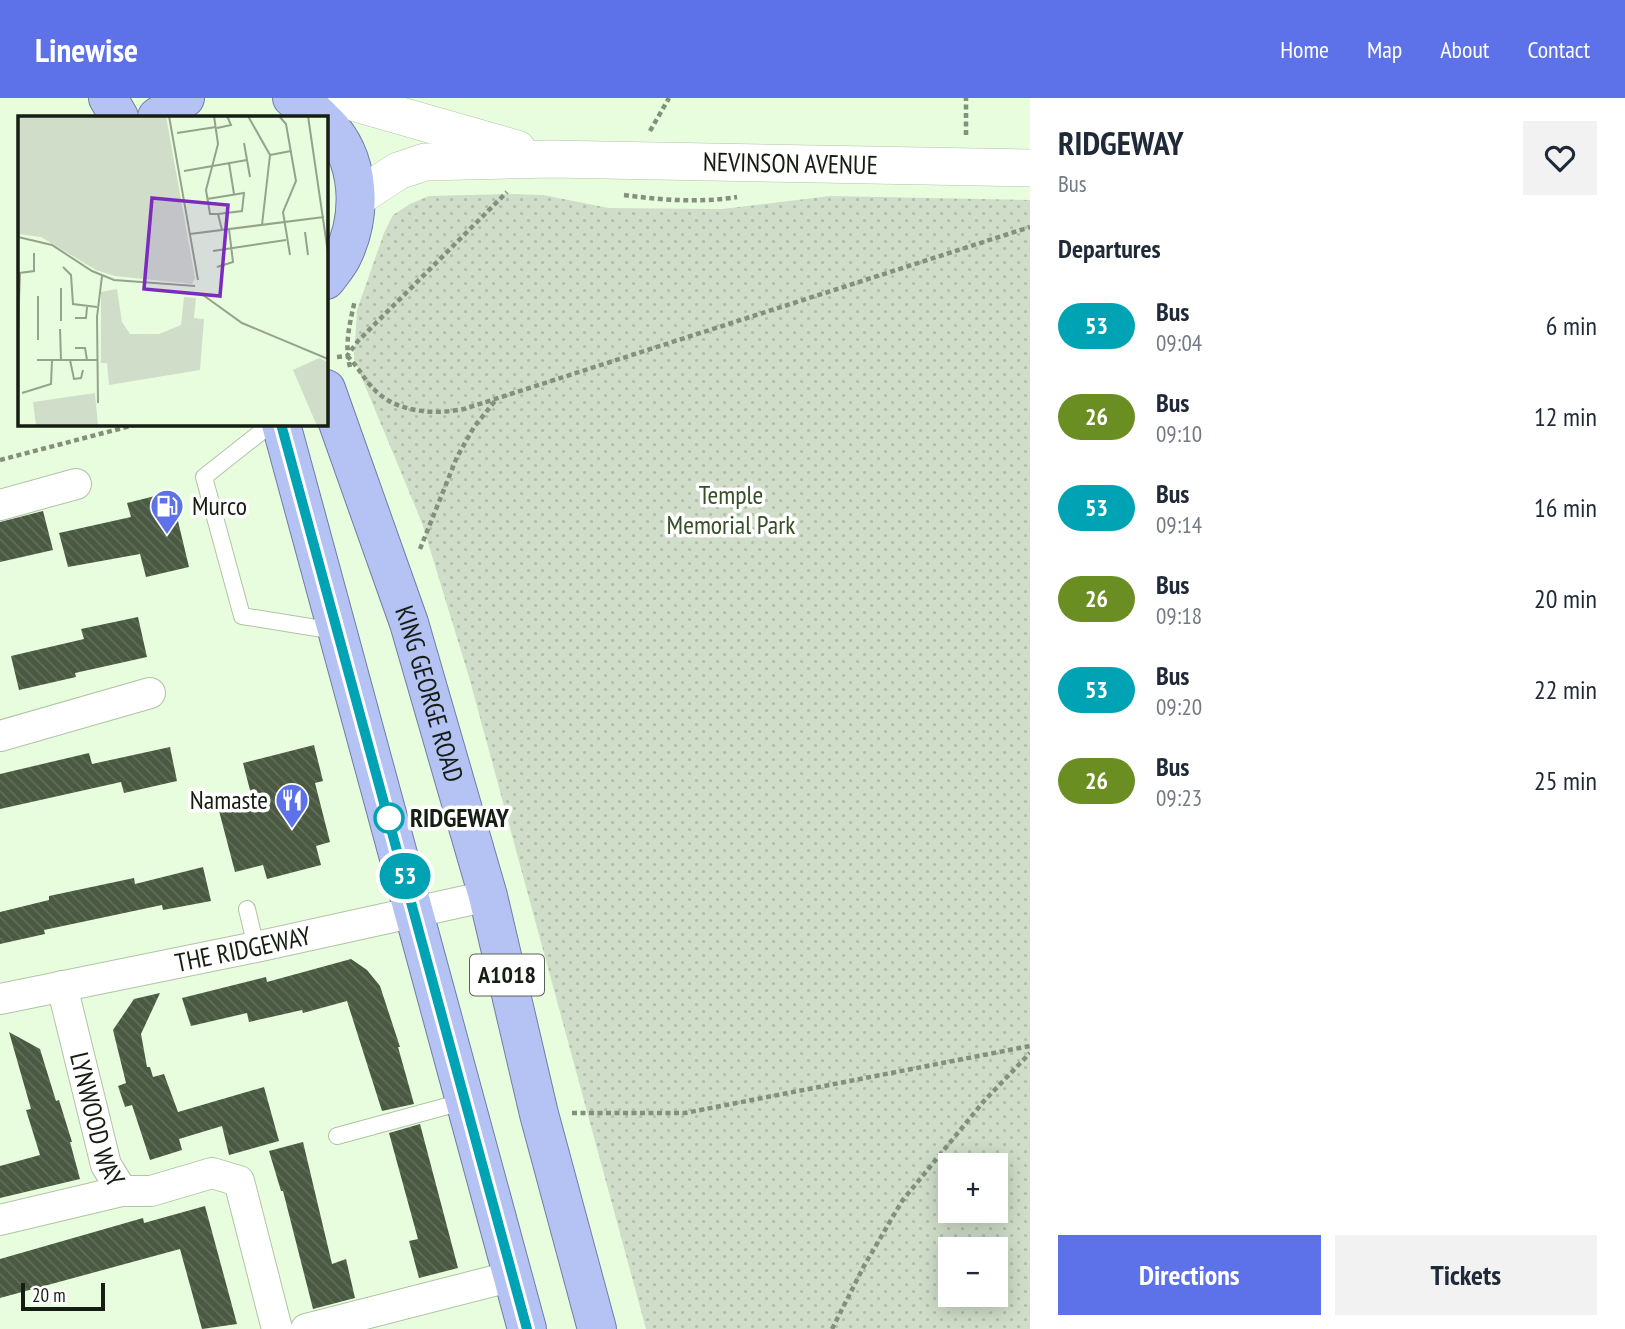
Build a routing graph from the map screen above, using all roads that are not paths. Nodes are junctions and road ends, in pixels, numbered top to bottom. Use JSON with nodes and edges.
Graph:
{"nodes":[{"id":1,"x":108,"y":98,"type":"edge"},
{"id":2,"x":185,"y":98,"type":"edge"},
{"id":3,"x":292,"y":98,"type":"edge"},
{"id":4,"x":338,"y":98,"type":"edge"},
{"id":5,"x":118,"y":116,"type":"edge"},
{"id":6,"x":159,"y":116,"type":"edge"},
{"id":7,"x":319,"y":116,"type":"edge"},
{"id":8,"x":327,"y":124,"type":"edge"},
{"id":9,"x":551,"y":159,"type":"junction"},
{"id":10,"x":1030,"y":168,"type":"edge"},
{"id":11,"x":357,"y":198,"type":"junction"},
{"id":12,"x":341,"y":287,"type":"edge"},
{"id":13,"x":327,"y":392,"type":"edge"},
{"id":14,"x":270,"y":425,"type":"edge"},
{"id":15,"x":281,"y":425,"type":"edge"},
{"id":16,"x":76,"y":484,"type":"dead end"},
{"id":17,"x":0,"y":505,"type":"edge"},
{"id":18,"x":338,"y":631,"type":"junction"},
{"id":19,"x":150,"y":694,"type":"dead end"},
{"id":20,"x":0,"y":736,"type":"edge"},
{"id":21,"x":488,"y":896,"type":"junction"},
{"id":22,"x":247,"y":909,"type":"dead end"},
{"id":23,"x":415,"y":913,"type":"junction"},
{"id":24,"x":256,"y":947,"type":"junction"},
{"id":25,"x":62,"y":986,"type":"junction"},
{"id":26,"x":0,"y":999,"type":"edge"},
{"id":27,"x":466,"y":1101,"type":"junction"},
{"id":28,"x":337,"y":1136,"type":"dead end"},
{"id":29,"x":122,"y":1191,"type":"junction"},
{"id":30,"x":0,"y":1220,"type":"edge"},
{"id":31,"x":513,"y":1276,"type":"junction"},
{"id":32,"x":277,"y":1329,"type":"edge"},
{"id":33,"x":306,"y":1329,"type":"edge"},
{"id":34,"x":527,"y":1329,"type":"edge"},
{"id":35,"x":597,"y":1329,"type":"edge"}],
"edges":[{"from":1,"to":5,"type":"highway"},
{"from":2,"to":6,"type":"highway"},
{"from":3,"to":7,"type":"highway"},
{"from":4,"to":9,"type":"street","name":"NEVINSON AVENUE"},
{"from":8,"to":11,"type":"highway"},
{"from":9,"to":10,"type":"street","name":"NEVINSON AVENUE"},
{"from":9,"to":11,"type":"street","name":"NEVINSON AVENUE"},
{"from":11,"to":12,"type":"highway"},
{"from":13,"to":21,"type":"highway","name":"KING GEORGE ROAD","number":"A1018"},
{"from":14,"to":18,"type":"lane"},
{"from":15,"to":18,"type":"highway","number":"A1018"},
{"from":16,"to":17,"type":"street"},
{"from":18,"to":23,"type":"highway","number":"A1018"},
{"from":19,"to":20,"type":"street"},
{"from":21,"to":23,"type":"street","name":"THE RIDGEWAY"},
{"from":21,"to":35,"type":"highway","name":"KING GEORGE ROAD","number":"A1018"},
{"from":22,"to":24,"type":"lane"},
{"from":23,"to":24,"type":"street","name":"THE RIDGEWAY"},
{"from":23,"to":27,"type":"highway","number":"A1018"},
{"from":24,"to":25,"type":"street","name":"THE RIDGEWAY"},
{"from":25,"to":26,"type":"street","name":"THE RIDGEWAY"},
{"from":25,"to":29,"type":"street","name":"LYNWOOD WAY"},
{"from":27,"to":28,"type":"lane"},
{"from":27,"to":31,"type":"highway","number":"A1018"},
{"from":29,"to":30,"type":"street"},
{"from":29,"to":32,"type":"street","name":"LYNWOOD WAY"},
{"from":31,"to":33,"type":"street"},
{"from":31,"to":34,"type":"highway","number":"A1018"}]}
